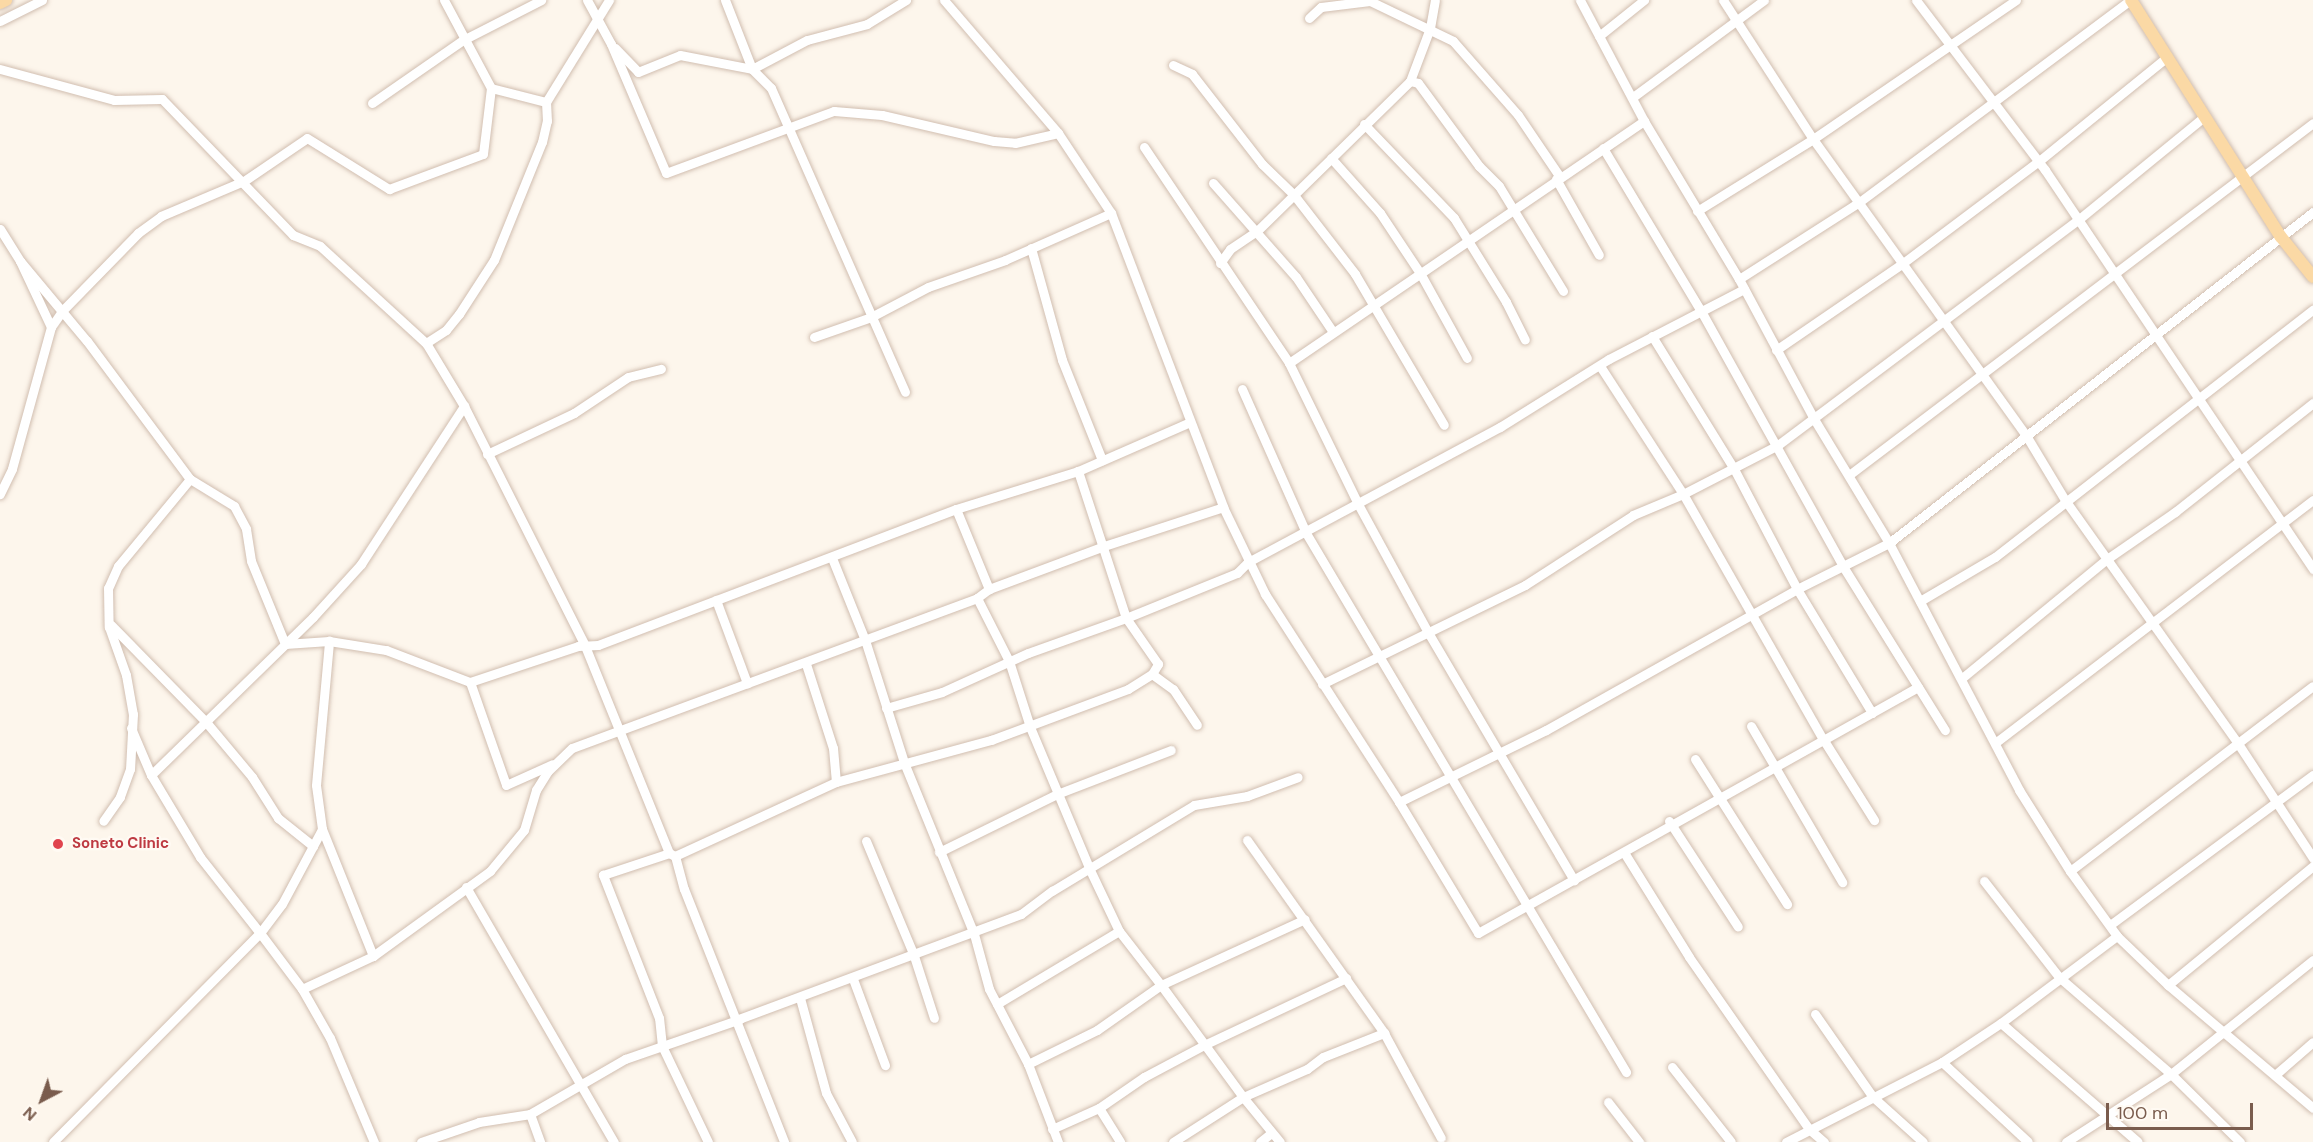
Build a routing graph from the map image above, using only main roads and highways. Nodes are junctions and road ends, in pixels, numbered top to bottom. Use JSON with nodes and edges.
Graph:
{"nodes":[{"id":1,"x":6,"y":0,"type":"edge"},
{"id":2,"x":2131,"y":0,"type":"edge"},
{"id":3,"x":0,"y":3,"type":"edge"},
{"id":4,"x":2313,"y":277,"type":"edge"}],
"edges":[{"from":1,"to":3,"type":"main road"},
{"from":2,"to":4,"type":"main road"}]}
